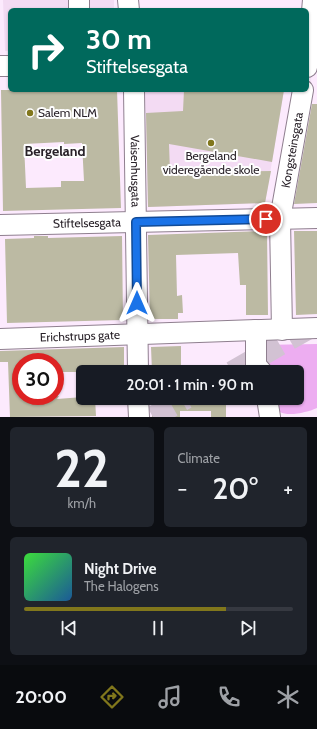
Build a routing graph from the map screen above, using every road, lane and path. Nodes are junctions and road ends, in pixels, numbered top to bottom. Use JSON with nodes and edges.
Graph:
{"nodes":[{"id":1,"x":312,"y":0,"type":"edge"},
{"id":2,"x":310,"y":61,"type":"edge"},
{"id":3,"x":134,"y":92,"type":"edge"},
{"id":4,"x":303,"y":92,"type":"edge"},
{"id":5,"x":317,"y":218,"type":"edge"},
{"id":6,"x":280,"y":219,"type":"junction"},
{"id":7,"x":136,"y":222,"type":"junction"},
{"id":8,"x":0,"y":225,"type":"edge"},
{"id":9,"x":317,"y":328,"type":"edge"},
{"id":10,"x":256,"y":330,"type":"junction"},
{"id":11,"x":282,"y":330,"type":"junction"},
{"id":12,"x":136,"y":334,"type":"junction"},
{"id":13,"x":0,"y":339,"type":"edge"},
{"id":14,"x":138,"y":365,"type":"edge"},
{"id":15,"x":256,"y":365,"type":"edge"},
{"id":16,"x":138,"y":405,"type":"edge"},
{"id":17,"x":268,"y":405,"type":"edge"},
{"id":18,"x":139,"y":417,"type":"edge"},
{"id":19,"x":270,"y":417,"type":"edge"}],
"edges":[{"from":1,"to":2,"type":"street"},
{"from":3,"to":7,"type":"street","name":"Vaisenhusgata"},
{"from":4,"to":6,"type":"street","name":"Kongsteinsgata"},
{"from":5,"to":6,"type":"street","name":"Stiftelsesgata"},
{"from":6,"to":7,"type":"street","name":"Stiftelsesgata"},
{"from":6,"to":11,"type":"street","name":"Kongsteinsgata"},
{"from":7,"to":8,"type":"street","name":"Stiftelsesgata"},
{"from":7,"to":12,"type":"street","name":"Vaisenhusgata"},
{"from":9,"to":11,"type":"street","name":"Erichstrups gate"},
{"from":10,"to":11,"type":"street","name":"Erichstrups gate"},
{"from":10,"to":12,"type":"street","name":"Erichstrups gate"},
{"from":10,"to":15,"type":"street"},
{"from":12,"to":13,"type":"street","name":"Erichstrups gate"},
{"from":12,"to":14,"type":"street","name":"Vaisenhusgata"},
{"from":16,"to":18,"type":"street"},
{"from":17,"to":19,"type":"street"}]}
